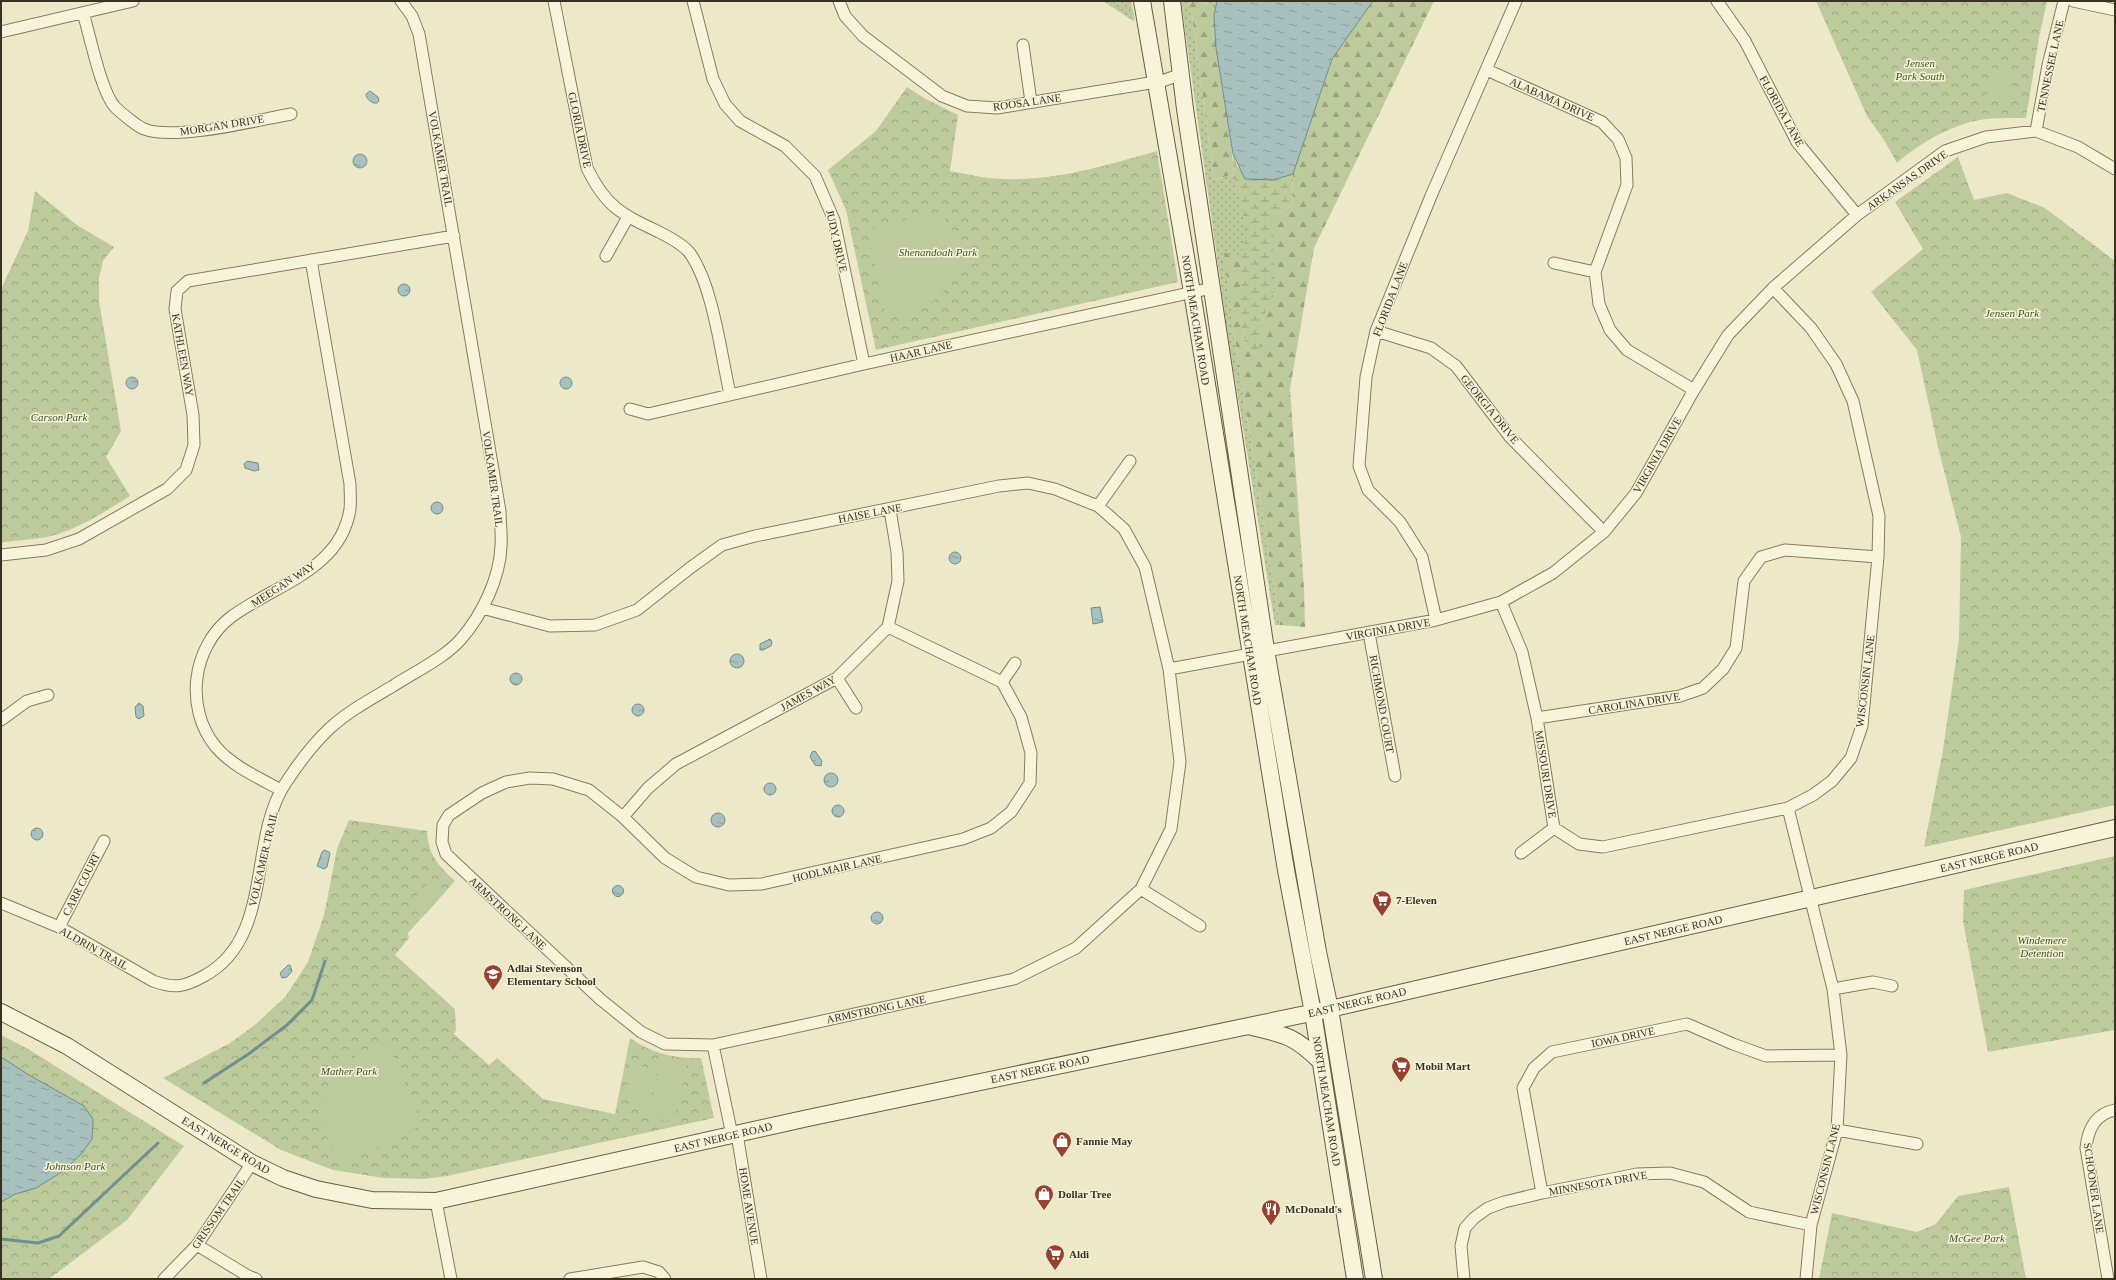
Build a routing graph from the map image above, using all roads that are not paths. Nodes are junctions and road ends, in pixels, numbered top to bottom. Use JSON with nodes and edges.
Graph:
{"nodes":[{"id":1,"x":133,"y":1,"type":"edge"},
{"id":2,"x":401,"y":1,"type":"edge"},
{"id":3,"x":554,"y":1,"type":"edge"},
{"id":4,"x":693,"y":1,"type":"edge"},
{"id":5,"x":839,"y":1,"type":"edge"},
{"id":6,"x":1142,"y":1,"type":"edge"},
{"id":7,"x":1172,"y":1,"type":"edge"},
{"id":8,"x":1516,"y":1,"type":"edge"},
{"id":9,"x":1717,"y":1,"type":"edge"},
{"id":10,"x":2064,"y":1,"type":"edge"},
{"id":11,"x":2073,"y":1,"type":"edge"},
{"id":12,"x":2115,"y":10,"type":"edge"},
{"id":13,"x":83,"y":13,"type":"junction"},
{"id":14,"x":1,"y":32,"type":"edge"},
{"id":15,"x":1023,"y":45,"type":"dead end"},
{"id":16,"x":1487,"y":70,"type":"junction"},
{"id":17,"x":1182,"y":74,"type":"junction"},
{"id":18,"x":1156,"y":82,"type":"junction"},
{"id":19,"x":1031,"y":102,"type":"junction"},
{"id":20,"x":291,"y":114,"type":"dead end"},
{"id":21,"x":2036,"y":131,"type":"junction"},
{"id":22,"x":2115,"y":169,"type":"edge"},
{"id":23,"x":1857,"y":215,"type":"junction"},
{"id":24,"x":628,"y":217,"type":"junction"},
{"id":25,"x":454,"y":236,"type":"junction"},
{"id":26,"x":606,"y":256,"type":"dead end"},
{"id":27,"x":311,"y":260,"type":"junction"},
{"id":28,"x":1554,"y":263,"type":"dead end"},
{"id":29,"x":1595,"y":272,"type":"junction"},
{"id":30,"x":1212,"y":288,"type":"junction"},
{"id":31,"x":1773,"y":288,"type":"junction"},
{"id":32,"x":1192,"y":292,"type":"junction"},
{"id":33,"x":1376,"y":331,"type":"junction"},
{"id":34,"x":864,"y":364,"type":"junction"},
{"id":35,"x":1694,"y":390,"type":"junction"},
{"id":36,"x":730,"y":394,"type":"junction"},
{"id":37,"x":630,"y":409,"type":"dead end"},
{"id":38,"x":1130,"y":461,"type":"dead end"},
{"id":39,"x":1098,"y":506,"type":"junction"},
{"id":40,"x":890,"y":510,"type":"junction"},
{"id":41,"x":1604,"y":532,"type":"junction"},
{"id":42,"x":1,"y":555,"type":"edge"},
{"id":43,"x":1878,"y":557,"type":"junction"},
{"id":44,"x":1501,"y":602,"type":"junction"},
{"id":45,"x":482,"y":608,"type":"junction"},
{"id":46,"x":1436,"y":620,"type":"junction"},
{"id":47,"x":888,"y":627,"type":"junction"},
{"id":48,"x":1370,"y":633,"type":"junction"},
{"id":49,"x":1266,"y":650,"type":"junction"},
{"id":50,"x":1250,"y":654,"type":"junction"},
{"id":51,"x":1015,"y":663,"type":"dead end"},
{"id":52,"x":1169,"y":669,"type":"junction"},
{"id":53,"x":837,"y":678,"type":"junction"},
{"id":54,"x":1002,"y":682,"type":"junction"},
{"id":55,"x":48,"y":695,"type":"dead end"},
{"id":56,"x":856,"y":708,"type":"dead end"},
{"id":57,"x":1537,"y":718,"type":"junction"},
{"id":58,"x":1,"y":720,"type":"edge"},
{"id":59,"x":1395,"y":776,"type":"dead end"},
{"id":60,"x":281,"y":790,"type":"junction"},
{"id":61,"x":1788,"y":808,"type":"junction"},
{"id":62,"x":623,"y":816,"type":"junction"},
{"id":63,"x":1554,"y":828,"type":"junction"},
{"id":64,"x":2115,"y":828,"type":"edge"},
{"id":65,"x":441,"y":833,"type":"joint"},
{"id":66,"x":104,"y":841,"type":"dead end"},
{"id":67,"x":1521,"y":853,"type":"dead end"},
{"id":68,"x":1141,"y":889,"type":"junction"},
{"id":69,"x":1812,"y":898,"type":"junction"},
{"id":70,"x":1,"y":903,"type":"edge"},
{"id":71,"x":1200,"y":926,"type":"dead end"},
{"id":72,"x":59,"y":927,"type":"junction"},
{"id":73,"x":188,"y":985,"type":"joint"},
{"id":74,"x":1892,"y":986,"type":"dead end"},
{"id":75,"x":1834,"y":989,"type":"junction"},
{"id":76,"x":1330,"y":1009,"type":"junction"},
{"id":77,"x":1,"y":1012,"type":"edge"},
{"id":78,"x":1313,"y":1013,"type":"junction"},
{"id":79,"x":1248,"y":1026,"type":"junction"},
{"id":80,"x":713,"y":1045,"type":"junction"},
{"id":81,"x":1841,"y":1055,"type":"junction"},
{"id":82,"x":1320,"y":1061,"type":"junction"},
{"id":83,"x":2115,"y":1110,"type":"edge"},
{"id":84,"x":1837,"y":1130,"type":"junction"},
{"id":85,"x":735,"y":1134,"type":"junction"},
{"id":86,"x":1917,"y":1144,"type":"dead end"},
{"id":87,"x":252,"y":1163,"type":"junction"},
{"id":88,"x":1542,"y":1193,"type":"junction"},
{"id":89,"x":436,"y":1201,"type":"junction"},
{"id":90,"x":1811,"y":1225,"type":"junction"},
{"id":91,"x":197,"y":1245,"type":"junction"},
{"id":92,"x":662,"y":1276,"type":"edge"},
{"id":93,"x":164,"y":1279,"type":"edge"},
{"id":94,"x":256,"y":1279,"type":"edge"},
{"id":95,"x":451,"y":1279,"type":"edge"},
{"id":96,"x":570,"y":1279,"type":"edge"},
{"id":97,"x":761,"y":1279,"type":"edge"},
{"id":98,"x":1355,"y":1279,"type":"edge"},
{"id":99,"x":1374,"y":1279,"type":"edge"},
{"id":100,"x":1464,"y":1279,"type":"edge"},
{"id":101,"x":1806,"y":1279,"type":"edge"},
{"id":102,"x":2108,"y":1279,"type":"edge"}],
"edges":[{"from":1,"to":13,"type":"street"},
{"from":2,"to":25,"type":"street","name":"VOLKAMER TRAIL"},
{"from":3,"to":24,"type":"street","name":"GLORIA DRIVE"},
{"from":4,"to":34,"type":"street","name":"JUDY DRIVE"},
{"from":5,"to":19,"type":"street","name":"ROOSA LANE"},
{"from":6,"to":18,"type":"main road","name":"NORTH MEACHAM ROAD"},
{"from":7,"to":17,"type":"main road","name":"NORTH MEACHAM ROAD"},
{"from":8,"to":16,"type":"street","name":"FLORIDA LANE"},
{"from":9,"to":23,"type":"street","name":"FLORIDA LANE"},
{"from":10,"to":21,"type":"street","name":"TENNESSEE LANE"},
{"from":11,"to":12,"type":"street"},
{"from":13,"to":14,"type":"street"},
{"from":13,"to":20,"type":"street","name":"MORGAN DRIVE"},
{"from":15,"to":19,"type":"street"},
{"from":16,"to":29,"type":"street","name":"ALABAMA DRIVE"},
{"from":16,"to":33,"type":"street","name":"FLORIDA LANE"},
{"from":17,"to":18,"type":"street","name":"ROOSA LANE"},
{"from":17,"to":30,"type":"main road","name":"NORTH MEACHAM ROAD"},
{"from":18,"to":19,"type":"street","name":"ROOSA LANE"},
{"from":18,"to":32,"type":"main road","name":"NORTH MEACHAM ROAD"},
{"from":21,"to":22,"type":"street","name":"ARKANSAS DRIVE"},
{"from":21,"to":23,"type":"street","name":"ARKANSAS DRIVE"},
{"from":23,"to":31,"type":"street","name":"VIRGINIA DRIVE"},
{"from":24,"to":26,"type":"street"},
{"from":24,"to":36,"type":"street","name":"GLORIA DRIVE"},
{"from":25,"to":27,"type":"street","name":"KATHLEEN WAY"},
{"from":25,"to":45,"type":"street","name":"VOLKAMER TRAIL"},
{"from":27,"to":42,"type":"street","name":"KATHLEEN WAY"},
{"from":27,"to":60,"type":"street","name":"MEEGAN WAY"},
{"from":28,"to":29,"type":"street"},
{"from":29,"to":35,"type":"street","name":"ALABAMA DRIVE"},
{"from":30,"to":32,"type":"street","name":"HAAR LANE"},
{"from":30,"to":49,"type":"main road","name":"NORTH MEACHAM ROAD"},
{"from":31,"to":35,"type":"street","name":"VIRGINIA DRIVE"},
{"from":31,"to":43,"type":"street","name":"WISCONSIN LANE"},
{"from":32,"to":34,"type":"street","name":"HAAR LANE"},
{"from":32,"to":50,"type":"main road","name":"NORTH MEACHAM ROAD"},
{"from":33,"to":41,"type":"street","name":"GEORGIA DRIVE"},
{"from":33,"to":46,"type":"street","name":"FLORIDA LANE"},
{"from":34,"to":36,"type":"street","name":"HAAR LANE"},
{"from":35,"to":41,"type":"street","name":"VIRGINIA DRIVE"},
{"from":36,"to":37,"type":"street","name":"HAAR LANE"},
{"from":38,"to":39,"type":"street"},
{"from":39,"to":40,"type":"street","name":"HAISE LANE"},
{"from":39,"to":52,"type":"street","name":"HAISE LANE"},
{"from":40,"to":45,"type":"street","name":"HAISE LANE"},
{"from":40,"to":47,"type":"street"},
{"from":41,"to":44,"type":"street","name":"VIRGINIA DRIVE"},
{"from":43,"to":57,"type":"street","name":"CAROLINA DRIVE"},
{"from":43,"to":61,"type":"street","name":"WISCONSIN LANE"},
{"from":44,"to":46,"type":"street","name":"VIRGINIA DRIVE"},
{"from":44,"to":57,"type":"street","name":"MISSOURI DRIVE"},
{"from":45,"to":60,"type":"street","name":"VOLKAMER TRAIL"},
{"from":46,"to":48,"type":"street","name":"VIRGINIA DRIVE"},
{"from":47,"to":53,"type":"street","name":"JAMES WAY"},
{"from":47,"to":54,"type":"street"},
{"from":48,"to":49,"type":"street","name":"VIRGINIA DRIVE"},
{"from":48,"to":59,"type":"street","name":"RICHMOND COURT"},
{"from":49,"to":50,"type":"street","name":"VIRGINIA DRIVE"},
{"from":49,"to":76,"type":"main road","name":"NORTH MEACHAM ROAD"},
{"from":50,"to":52,"type":"street","name":"VIRGINIA DRIVE"},
{"from":50,"to":78,"type":"main road","name":"NORTH MEACHAM ROAD"},
{"from":51,"to":54,"type":"street"},
{"from":52,"to":68,"type":"street","name":"ARMSTRONG LANE"},
{"from":53,"to":56,"type":"street"},
{"from":53,"to":62,"type":"street","name":"JAMES WAY"},
{"from":54,"to":62,"type":"street","name":"HODLMAIR LANE"},
{"from":55,"to":58,"type":"street"},
{"from":57,"to":63,"type":"street","name":"MISSOURI DRIVE"},
{"from":60,"to":73,"type":"street","name":"VOLKAMER TRAIL"},
{"from":61,"to":63,"type":"street","name":"MISSOURI DRIVE"},
{"from":61,"to":69,"type":"street","name":"WISCONSIN LANE"},
{"from":62,"to":65,"type":"street","name":"HODLMAIR LANE"},
{"from":63,"to":67,"type":"street"},
{"from":64,"to":69,"type":"main road","name":"EAST NERGE ROAD"},
{"from":65,"to":80,"type":"street","name":"ARMSTRONG LANE"},
{"from":66,"to":72,"type":"street","name":"CARR COURT"},
{"from":68,"to":71,"type":"street"},
{"from":68,"to":80,"type":"street","name":"ARMSTRONG LANE"},
{"from":69,"to":75,"type":"street","name":"WISCONSIN LANE"},
{"from":69,"to":76,"type":"main road","name":"EAST NERGE ROAD"},
{"from":70,"to":72,"type":"street","name":"ALDRIN TRAIL"},
{"from":72,"to":73,"type":"street","name":"ALDRIN TRAIL"},
{"from":74,"to":75,"type":"street"},
{"from":75,"to":81,"type":"street","name":"WISCONSIN LANE"},
{"from":76,"to":78,"type":"main road","name":"EAST NERGE ROAD"},
{"from":76,"to":99,"type":"main road","name":"NORTH MEACHAM ROAD"},
{"from":77,"to":87,"type":"main road","name":"EAST NERGE ROAD"},
{"from":78,"to":79,"type":"main road","name":"EAST NERGE ROAD"},
{"from":78,"to":82,"type":"main road","name":"NORTH MEACHAM ROAD"},
{"from":79,"to":82,"type":"main road"},
{"from":79,"to":85,"type":"main road","name":"EAST NERGE ROAD"},
{"from":80,"to":85,"type":"street","name":"HOME AVENUE"},
{"from":81,"to":84,"type":"street","name":"WISCONSIN LANE"},
{"from":81,"to":88,"type":"street","name":"IOWA DRIVE"},
{"from":82,"to":98,"type":"main road","name":"NORTH MEACHAM ROAD"},
{"from":83,"to":102,"type":"street","name":"SCHOONER LANE"},
{"from":84,"to":86,"type":"street"},
{"from":84,"to":90,"type":"street","name":"WISCONSIN LANE"},
{"from":85,"to":89,"type":"main road","name":"EAST NERGE ROAD"},
{"from":85,"to":97,"type":"street","name":"HOME AVENUE"},
{"from":87,"to":89,"type":"main road","name":"EAST NERGE ROAD"},
{"from":87,"to":91,"type":"street","name":"GRISSOM TRAIL"},
{"from":88,"to":90,"type":"street","name":"MINNESOTA DRIVE"},
{"from":88,"to":100,"type":"street","name":"MINNESOTA DRIVE"},
{"from":89,"to":95,"type":"street"},
{"from":90,"to":101,"type":"street","name":"WISCONSIN LANE"},
{"from":91,"to":93,"type":"street","name":"GRISSOM TRAIL"},
{"from":91,"to":94,"type":"street"},
{"from":92,"to":96,"type":"street"}]}
